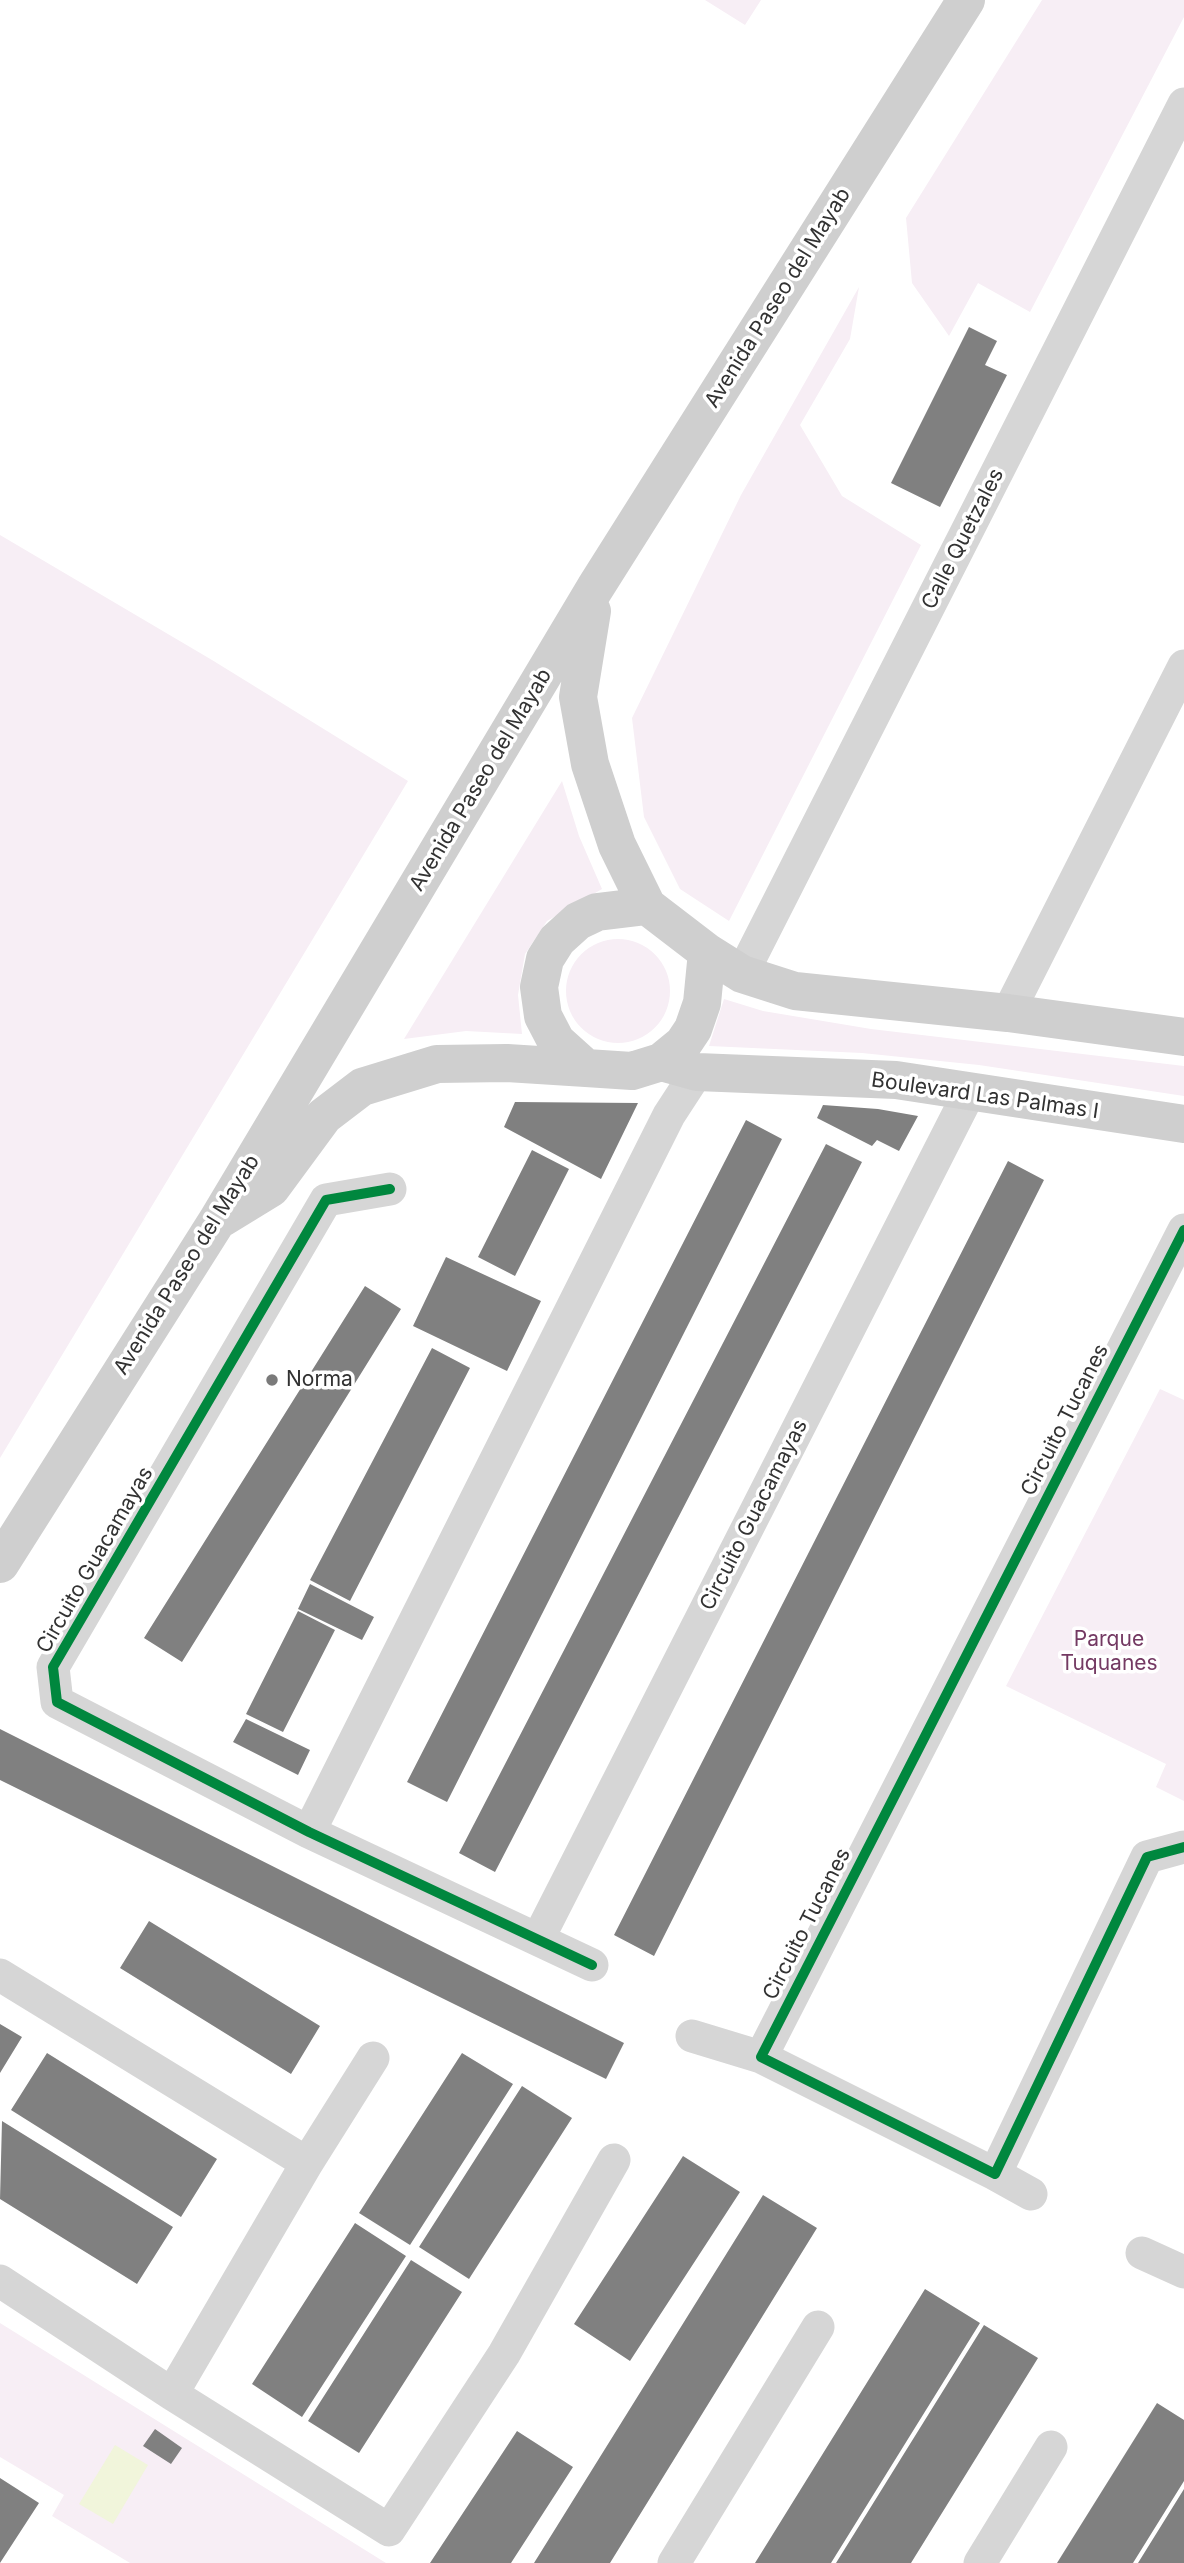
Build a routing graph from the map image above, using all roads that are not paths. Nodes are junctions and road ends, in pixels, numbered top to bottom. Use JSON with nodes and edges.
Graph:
{"nodes":[{"id":1,"x":966,"y":0,"type":"edge"},
{"id":2,"x":1184,"y":104,"type":"edge"},
{"id":3,"x":595,"y":587,"type":"junction"},
{"id":4,"x":1184,"y":666,"type":"edge"},
{"id":5,"x":647,"y":906,"type":"junction"},
{"id":6,"x":707,"y":952,"type":"junction"},
{"id":7,"x":742,"y":974,"type":"junction"},
{"id":8,"x":1008,"y":1013,"type":"junction"},
{"id":9,"x":1184,"y":1037,"type":"edge"},
{"id":10,"x":661,"y":1062,"type":"junction"},
{"id":11,"x":586,"y":1068,"type":"junction"},
{"id":12,"x":697,"y":1072,"type":"junction"},
{"id":13,"x":970,"y":1091,"type":"junction"},
{"id":14,"x":1184,"y":1124,"type":"edge"},
{"id":15,"x":390,"y":1189,"type":"dead end"},
{"id":16,"x":217,"y":1221,"type":"junction"},
{"id":17,"x":1184,"y":1230,"type":"edge"},
{"id":18,"x":0,"y":1564,"type":"edge"},
{"id":19,"x":309,"y":1832,"type":"junction"},
{"id":20,"x":1183,"y":1846,"type":"edge"},
{"id":21,"x":538,"y":1939,"type":"junction"},
{"id":22,"x":592,"y":1965,"type":"dead end"},
{"id":23,"x":0,"y":1975,"type":"edge"},
{"id":24,"x":692,"y":2036,"type":"dead end"},
{"id":25,"x":761,"y":2057,"type":"junction"},
{"id":26,"x":373,"y":2058,"type":"dead end"},
{"id":27,"x":614,"y":2160,"type":"dead end"},
{"id":28,"x":307,"y":2163,"type":"junction"},
{"id":29,"x":995,"y":2174,"type":"junction"},
{"id":30,"x":1031,"y":2194,"type":"dead end"},
{"id":31,"x":1142,"y":2253,"type":"dead end"},
{"id":32,"x":1184,"y":2272,"type":"edge"},
{"id":33,"x":0,"y":2281,"type":"edge"},
{"id":34,"x":818,"y":2327,"type":"dead end"},
{"id":35,"x":172,"y":2394,"type":"junction"},
{"id":36,"x":1052,"y":2447,"type":"dead end"},
{"id":37,"x":674,"y":2563,"type":"edge"},
{"id":38,"x":980,"y":2563,"type":"edge"}],
"edges":[{"from":1,"to":3,"type":"street","name":"Avenida Paseo del Mayab"},
{"from":2,"to":7,"type":"street","name":"Calle Quetzales"},
{"from":3,"to":5,"type":"street"},
{"from":3,"to":16,"type":"street","name":"Avenida Paseo del Mayab"},
{"from":4,"to":8,"type":"street"},
{"from":5,"to":6,"type":"street"},
{"from":5,"to":11,"type":"street"},
{"from":6,"to":7,"type":"street"},
{"from":6,"to":10,"type":"street"},
{"from":7,"to":8,"type":"street"},
{"from":8,"to":9,"type":"street"},
{"from":10,"to":11,"type":"street"},
{"from":10,"to":12,"type":"street","name":"Boulevard Las Palmas I"},
{"from":11,"to":16,"type":"street"},
{"from":12,"to":13,"type":"street","name":"Boulevard Las Palmas I"},
{"from":12,"to":19,"type":"street"},
{"from":13,"to":14,"type":"street","name":"Boulevard Las Palmas I"},
{"from":13,"to":21,"type":"street","name":"Circuito Guacamayas"},
{"from":15,"to":19,"type":"street","name":"Circuito Guacamayas"},
{"from":16,"to":18,"type":"street","name":"Avenida Paseo del Mayab"},
{"from":17,"to":25,"type":"street","name":"Circuito Tucanes"},
{"from":19,"to":21,"type":"street","name":"Circuito Guacamayas"},
{"from":20,"to":29,"type":"street"},
{"from":21,"to":22,"type":"street","name":"Circuito Guacamayas"},
{"from":23,"to":28,"type":"street"},
{"from":24,"to":25,"type":"street"},
{"from":25,"to":29,"type":"street"},
{"from":26,"to":28,"type":"street"},
{"from":27,"to":35,"type":"street"},
{"from":28,"to":35,"type":"street"},
{"from":29,"to":30,"type":"street"},
{"from":31,"to":32,"type":"street"},
{"from":33,"to":35,"type":"street"},
{"from":34,"to":37,"type":"street"},
{"from":36,"to":38,"type":"street"}]}
